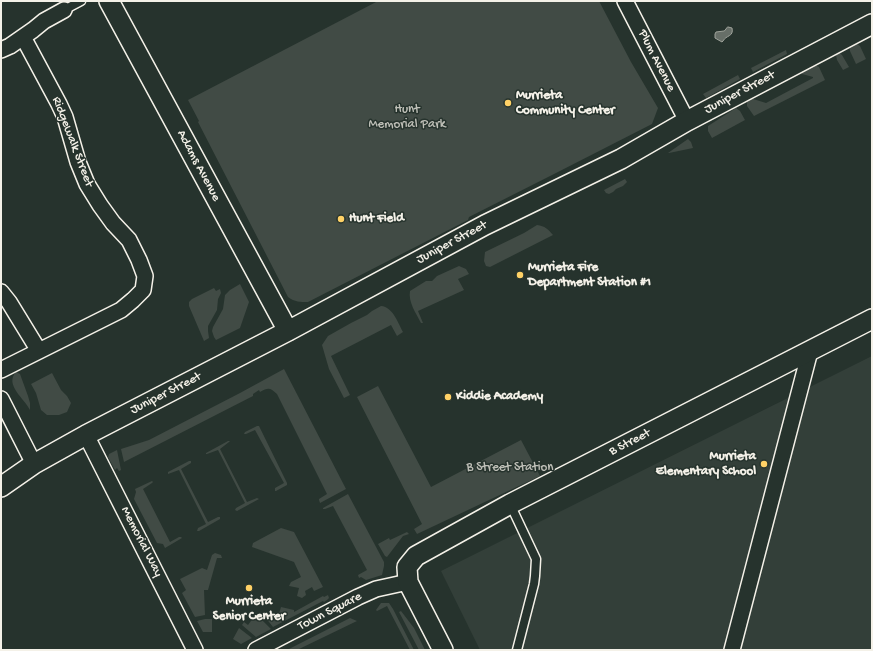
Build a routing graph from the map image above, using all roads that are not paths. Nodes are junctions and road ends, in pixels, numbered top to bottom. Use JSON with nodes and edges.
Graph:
{"nodes":[{"id":1,"x":81,"y":1,"type":"edge"},
{"id":2,"x":110,"y":1,"type":"edge"},
{"id":3,"x":625,"y":1,"type":"edge"},
{"id":4,"x":64,"y":10,"type":"joint"},
{"id":5,"x":872,"y":24,"type":"edge"},
{"id":6,"x":23,"y":37,"type":"junction"},
{"id":7,"x":1,"y":50,"type":"edge"},
{"id":8,"x":687,"y":121,"type":"junction"},
{"id":9,"x":1,"y":292,"type":"edge"},
{"id":10,"x":872,"y":319,"type":"edge"},
{"id":11,"x":288,"y":331,"type":"junction"},
{"id":12,"x":39,"y":351,"type":"junction"},
{"id":13,"x":810,"y":351,"type":"junction"},
{"id":14,"x":1,"y":370,"type":"edge"},
{"id":15,"x":1,"y":399,"type":"edge"},
{"id":16,"x":86,"y":434,"type":"junction"},
{"id":17,"x":34,"y":464,"type":"junction"},
{"id":18,"x":1,"y":475,"type":"edge"},
{"id":19,"x":1,"y":487,"type":"edge"},
{"id":20,"x":510,"y":504,"type":"junction"},
{"id":21,"x":408,"y":582,"type":"junction"},
{"id":22,"x":195,"y":650,"type":"edge"},
{"id":23,"x":256,"y":650,"type":"edge"},
{"id":24,"x":443,"y":650,"type":"edge"},
{"id":25,"x":517,"y":650,"type":"edge"},
{"id":26,"x":732,"y":650,"type":"edge"}],
"edges":[{"from":1,"to":4,"type":"lane"},
{"from":2,"to":11,"type":"street","name":"Adams Avenue"},
{"from":3,"to":8,"type":"street","name":"Plum Avenue"},
{"from":4,"to":6,"type":"street"},
{"from":5,"to":8,"type":"street","name":"Juniper Street"},
{"from":6,"to":7,"type":"street"},
{"from":6,"to":12,"type":"street","name":"Ridgewalk Street"},
{"from":8,"to":11,"type":"street","name":"Juniper Street"},
{"from":9,"to":12,"type":"street"},
{"from":10,"to":13,"type":"street","name":"B Street"},
{"from":11,"to":16,"type":"street","name":"Juniper Street"},
{"from":12,"to":14,"type":"street","name":"Ridgewalk Street"},
{"from":13,"to":20,"type":"street","name":"B Street"},
{"from":13,"to":26,"type":"street"},
{"from":15,"to":17,"type":"street"},
{"from":16,"to":17,"type":"street","name":"Juniper Street"},
{"from":16,"to":22,"type":"street","name":"Memorial Way"},
{"from":17,"to":18,"type":"street","name":"Juniper Street"},
{"from":17,"to":19,"type":"street","name":"Juniper Street"},
{"from":20,"to":21,"type":"street","name":"B Street"},
{"from":20,"to":25,"type":"lane"},
{"from":21,"to":23,"type":"street","name":"Town Square"},
{"from":21,"to":24,"type":"street"}]}
